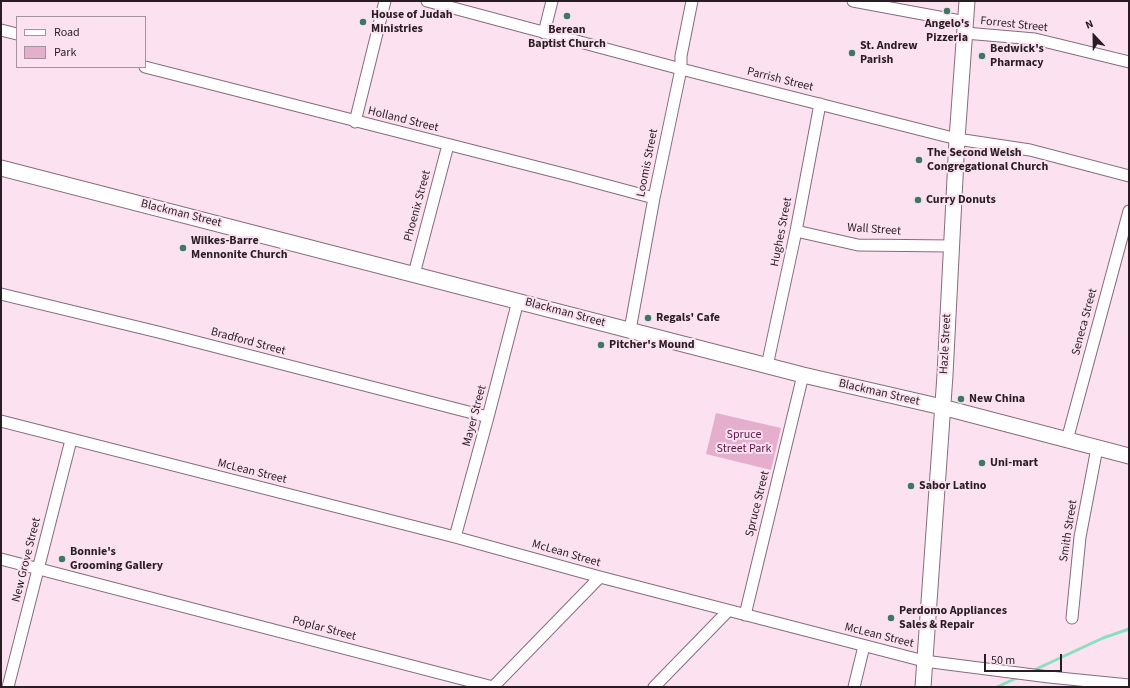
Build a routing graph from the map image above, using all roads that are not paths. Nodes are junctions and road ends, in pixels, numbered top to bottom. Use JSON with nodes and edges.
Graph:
{"nodes":[{"id":1,"x":385,"y":1,"type":"edge"},
{"id":2,"x":427,"y":1,"type":"edge"},
{"id":3,"x":552,"y":1,"type":"edge"},
{"id":4,"x":692,"y":1,"type":"edge"},
{"id":5,"x":853,"y":1,"type":"edge"},
{"id":6,"x":967,"y":1,"type":"edge"},
{"id":7,"x":965,"y":28,"type":"junction"},
{"id":8,"x":1,"y":30,"type":"edge"},
{"id":9,"x":544,"y":33,"type":"junction"},
{"id":10,"x":16,"y":34,"type":"edge"},
{"id":11,"x":1129,"y":62,"type":"edge"},
{"id":12,"x":146,"y":67,"type":"edge"},
{"id":13,"x":681,"y":69,"type":"junction"},
{"id":14,"x":820,"y":104,"type":"junction"},
{"id":15,"x":355,"y":122,"type":"junction"},
{"id":16,"x":957,"y":139,"type":"junction"},
{"id":17,"x":448,"y":145,"type":"junction"},
{"id":18,"x":1,"y":168,"type":"edge"},
{"id":19,"x":1129,"y":176,"type":"edge"},
{"id":20,"x":654,"y":198,"type":"junction"},
{"id":21,"x":1129,"y":211,"type":"edge"},
{"id":22,"x":796,"y":232,"type":"junction"},
{"id":23,"x":951,"y":246,"type":"junction"},
{"id":24,"x":414,"y":274,"type":"junction"},
{"id":25,"x":1,"y":294,"type":"edge"},
{"id":26,"x":518,"y":301,"type":"junction"},
{"id":27,"x":630,"y":330,"type":"junction"},
{"id":28,"x":767,"y":366,"type":"junction"},
{"id":29,"x":803,"y":375,"type":"junction"},
{"id":30,"x":942,"y":407,"type":"junction"},
{"id":31,"x":488,"y":418,"type":"junction"},
{"id":32,"x":1,"y":422,"type":"edge"},
{"id":33,"x":71,"y":440,"type":"junction"},
{"id":34,"x":1067,"y":440,"type":"junction"},
{"id":35,"x":1097,"y":448,"type":"junction"},
{"id":36,"x":1129,"y":456,"type":"edge"},
{"id":37,"x":455,"y":537,"type":"junction"},
{"id":38,"x":1,"y":559,"type":"edge"},
{"id":39,"x":38,"y":568,"type":"junction"},
{"id":40,"x":600,"y":578,"type":"junction"},
{"id":41,"x":728,"y":611,"type":"junction"},
{"id":42,"x":745,"y":615,"type":"junction"},
{"id":43,"x":1072,"y":618,"type":"dead end"},
{"id":44,"x":864,"y":646,"type":"junction"},
{"id":45,"x":924,"y":661,"type":"junction"},
{"id":46,"x":1129,"y":685,"type":"edge"},
{"id":47,"x":8,"y":687,"type":"edge"},
{"id":48,"x":654,"y":687,"type":"edge"},
{"id":49,"x":854,"y":687,"type":"edge"},
{"id":50,"x":923,"y":687,"type":"edge"}],
"edges":[{"from":1,"to":15,"type":"street"},
{"from":2,"to":9,"type":"street","name":"Parrish Street"},
{"from":3,"to":9,"type":"street"},
{"from":4,"to":13,"type":"street","name":"Loomis Street"},
{"from":5,"to":7,"type":"street","name":"Forrest Street"},
{"from":6,"to":7,"type":"main road","name":"Hazle Street"},
{"from":7,"to":11,"type":"street","name":"Forrest Street"},
{"from":7,"to":16,"type":"main road","name":"Hazle Street"},
{"from":8,"to":10,"type":"street"},
{"from":9,"to":13,"type":"street","name":"Parrish Street"},
{"from":12,"to":15,"type":"street","name":"Holland Street"},
{"from":13,"to":14,"type":"street","name":"Parrish Street"},
{"from":13,"to":20,"type":"street","name":"Loomis Street"},
{"from":14,"to":16,"type":"street","name":"Parrish Street"},
{"from":14,"to":22,"type":"street","name":"Hughes Street"},
{"from":15,"to":17,"type":"street","name":"Holland Street"},
{"from":16,"to":19,"type":"street","name":"Parrish Street"},
{"from":16,"to":23,"type":"main road","name":"Hazle Street"},
{"from":17,"to":20,"type":"street","name":"Holland Street"},
{"from":17,"to":24,"type":"street","name":"Phoenix Street"},
{"from":18,"to":24,"type":"main road","name":"Blackman Street"},
{"from":20,"to":27,"type":"street","name":"Loomis Street"},
{"from":21,"to":34,"type":"street","name":"Seneca Street"},
{"from":22,"to":23,"type":"street","name":"Wall Street"},
{"from":22,"to":28,"type":"street","name":"Hughes Street"},
{"from":23,"to":30,"type":"main road","name":"Hazle Street"},
{"from":24,"to":26,"type":"main road","name":"Blackman Street"},
{"from":25,"to":31,"type":"street","name":"Bradford Street"},
{"from":26,"to":27,"type":"main road","name":"Blackman Street"},
{"from":26,"to":31,"type":"street","name":"Mayer Street"},
{"from":27,"to":28,"type":"main road","name":"Blackman Street"},
{"from":28,"to":29,"type":"main road","name":"Blackman Street"},
{"from":29,"to":30,"type":"main road","name":"Blackman Street"},
{"from":29,"to":42,"type":"street","name":"Spruce Street"},
{"from":30,"to":34,"type":"main road","name":"Blackman Street"},
{"from":30,"to":45,"type":"main road","name":"Hazle Street"},
{"from":31,"to":37,"type":"street","name":"Mayer Street"},
{"from":32,"to":33,"type":"street","name":"McLean Street"},
{"from":33,"to":37,"type":"street","name":"McLean Street"},
{"from":33,"to":39,"type":"street","name":"New Grove Street"},
{"from":34,"to":35,"type":"main road","name":"Blackman Street"},
{"from":35,"to":36,"type":"main road","name":"Blackman Street"},
{"from":35,"to":43,"type":"street","name":"Smith Street"},
{"from":37,"to":40,"type":"street","name":"McLean Street"},
{"from":38,"to":39,"type":"street","name":"Poplar Street"},
{"from":39,"to":40,"type":"street","name":"Poplar Street"},
{"from":39,"to":47,"type":"street","name":"New Grove Street"},
{"from":40,"to":41,"type":"street","name":"McLean Street"},
{"from":41,"to":42,"type":"street","name":"McLean Street"},
{"from":41,"to":48,"type":"street"},
{"from":42,"to":44,"type":"street","name":"McLean Street"},
{"from":44,"to":45,"type":"street","name":"McLean Street"},
{"from":44,"to":49,"type":"street"},
{"from":45,"to":46,"type":"street","name":"McLean Street"},
{"from":45,"to":50,"type":"main road","name":"Hazle Street"}]}
